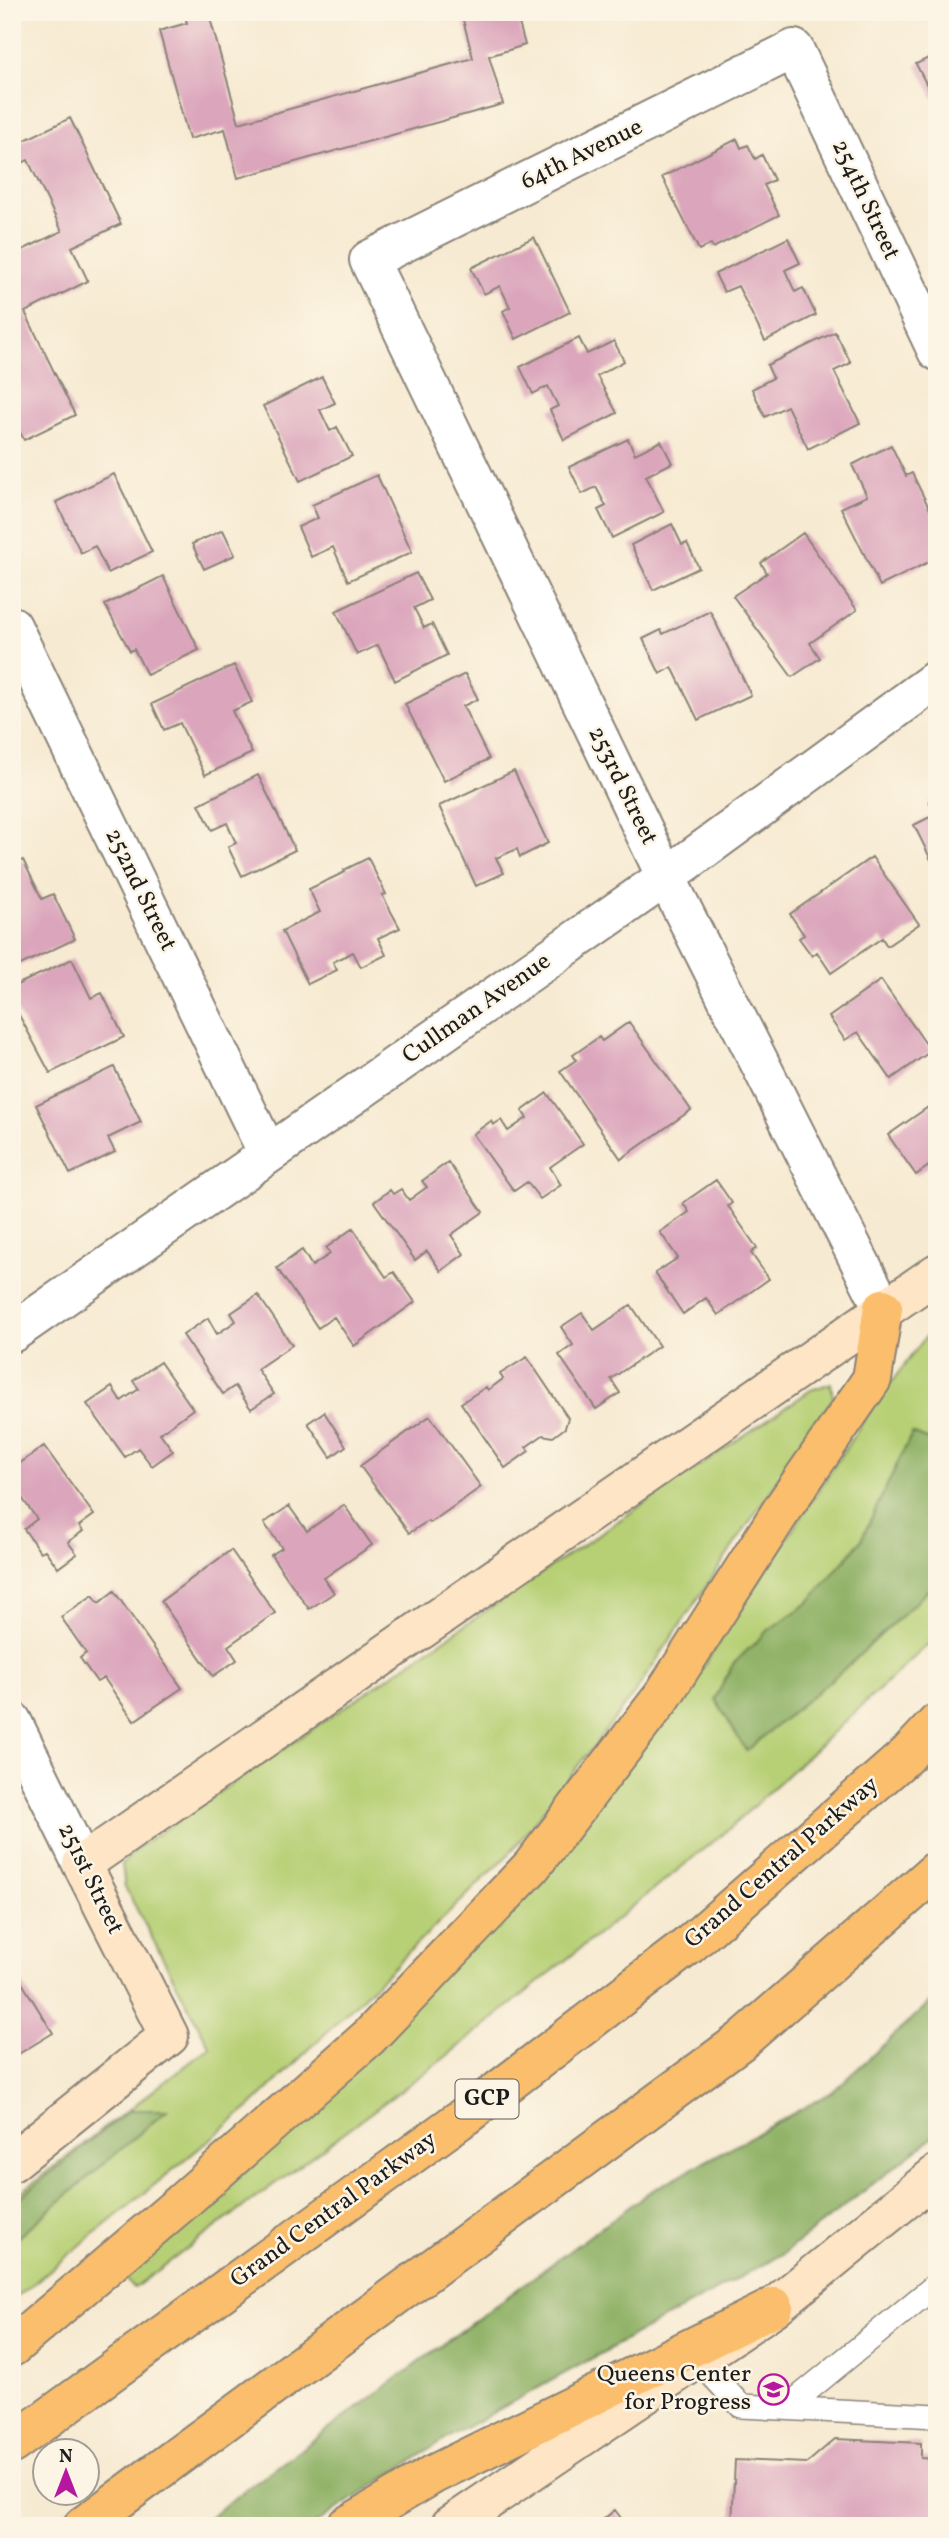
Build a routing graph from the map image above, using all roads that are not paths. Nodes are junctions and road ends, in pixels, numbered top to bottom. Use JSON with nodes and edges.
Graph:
{"nodes":[{"id":1,"x":794,"y":50,"type":"joint"},
{"id":2,"x":369,"y":260,"type":"joint"},
{"id":3,"x":937,"y":351,"type":"edge"},
{"id":4,"x":12,"y":626,"type":"edge"},
{"id":5,"x":937,"y":679,"type":"edge"},
{"id":6,"x":666,"y":877,"type":"junction"},
{"id":7,"x":268,"y":1154,"type":"junction"},
{"id":8,"x":937,"y":1273,"type":"edge"},
{"id":9,"x":883,"y":1308,"type":"junction"},
{"id":10,"x":12,"y":1333,"type":"edge"},
{"id":11,"x":12,"y":1721,"type":"edge"},
{"id":12,"x":937,"y":1723,"type":"edge"},
{"id":13,"x":82,"y":1864,"type":"junction"},
{"id":14,"x":937,"y":1870,"type":"edge"},
{"id":15,"x":12,"y":2162,"type":"edge"},
{"id":16,"x":937,"y":2174,"type":"edge"},
{"id":17,"x":937,"y":2284,"type":"edge"},
{"id":18,"x":774,"y":2307,"type":"junction"},
{"id":19,"x":12,"y":2347,"type":"edge"},
{"id":20,"x":697,"y":2359,"type":"junction"},
{"id":21,"x":786,"y":2408,"type":"junction"},
{"id":22,"x":937,"y":2416,"type":"edge"},
{"id":23,"x":12,"y":2444,"type":"edge"},
{"id":24,"x":83,"y":2526,"type":"edge"},
{"id":25,"x":346,"y":2526,"type":"edge"},
{"id":26,"x":450,"y":2526,"type":"edge"}],
"edges":[{"from":1,"to":2,"type":"street","name":"64th Avenue"},
{"from":1,"to":3,"type":"street","name":"254th Street"},
{"from":2,"to":6,"type":"street","name":"253rd Street"},
{"from":4,"to":7,"type":"street","name":"252nd Street"},
{"from":5,"to":6,"type":"street","name":"Cullman Avenue"},
{"from":6,"to":7,"type":"street","name":"Cullman Avenue"},
{"from":6,"to":9,"type":"street","name":"253rd Street"},
{"from":7,"to":10,"type":"street","name":"Cullman Avenue"},
{"from":8,"to":9,"type":"street"},
{"from":9,"to":13,"type":"street"},
{"from":9,"to":19,"type":"highway"},
{"from":11,"to":13,"type":"street","name":"251st Street"},
{"from":12,"to":23,"type":"highway","name":"Grand Central Parkway","number":"GCP"},
{"from":13,"to":15,"type":"street","name":"251st Street"},
{"from":14,"to":24,"type":"highway"},
{"from":16,"to":18,"type":"street"},
{"from":17,"to":21,"type":"lane"},
{"from":18,"to":20,"type":"street"},
{"from":18,"to":25,"type":"highway"},
{"from":20,"to":21,"type":"lane"},
{"from":20,"to":26,"type":"street"},
{"from":21,"to":22,"type":"lane"}]}
